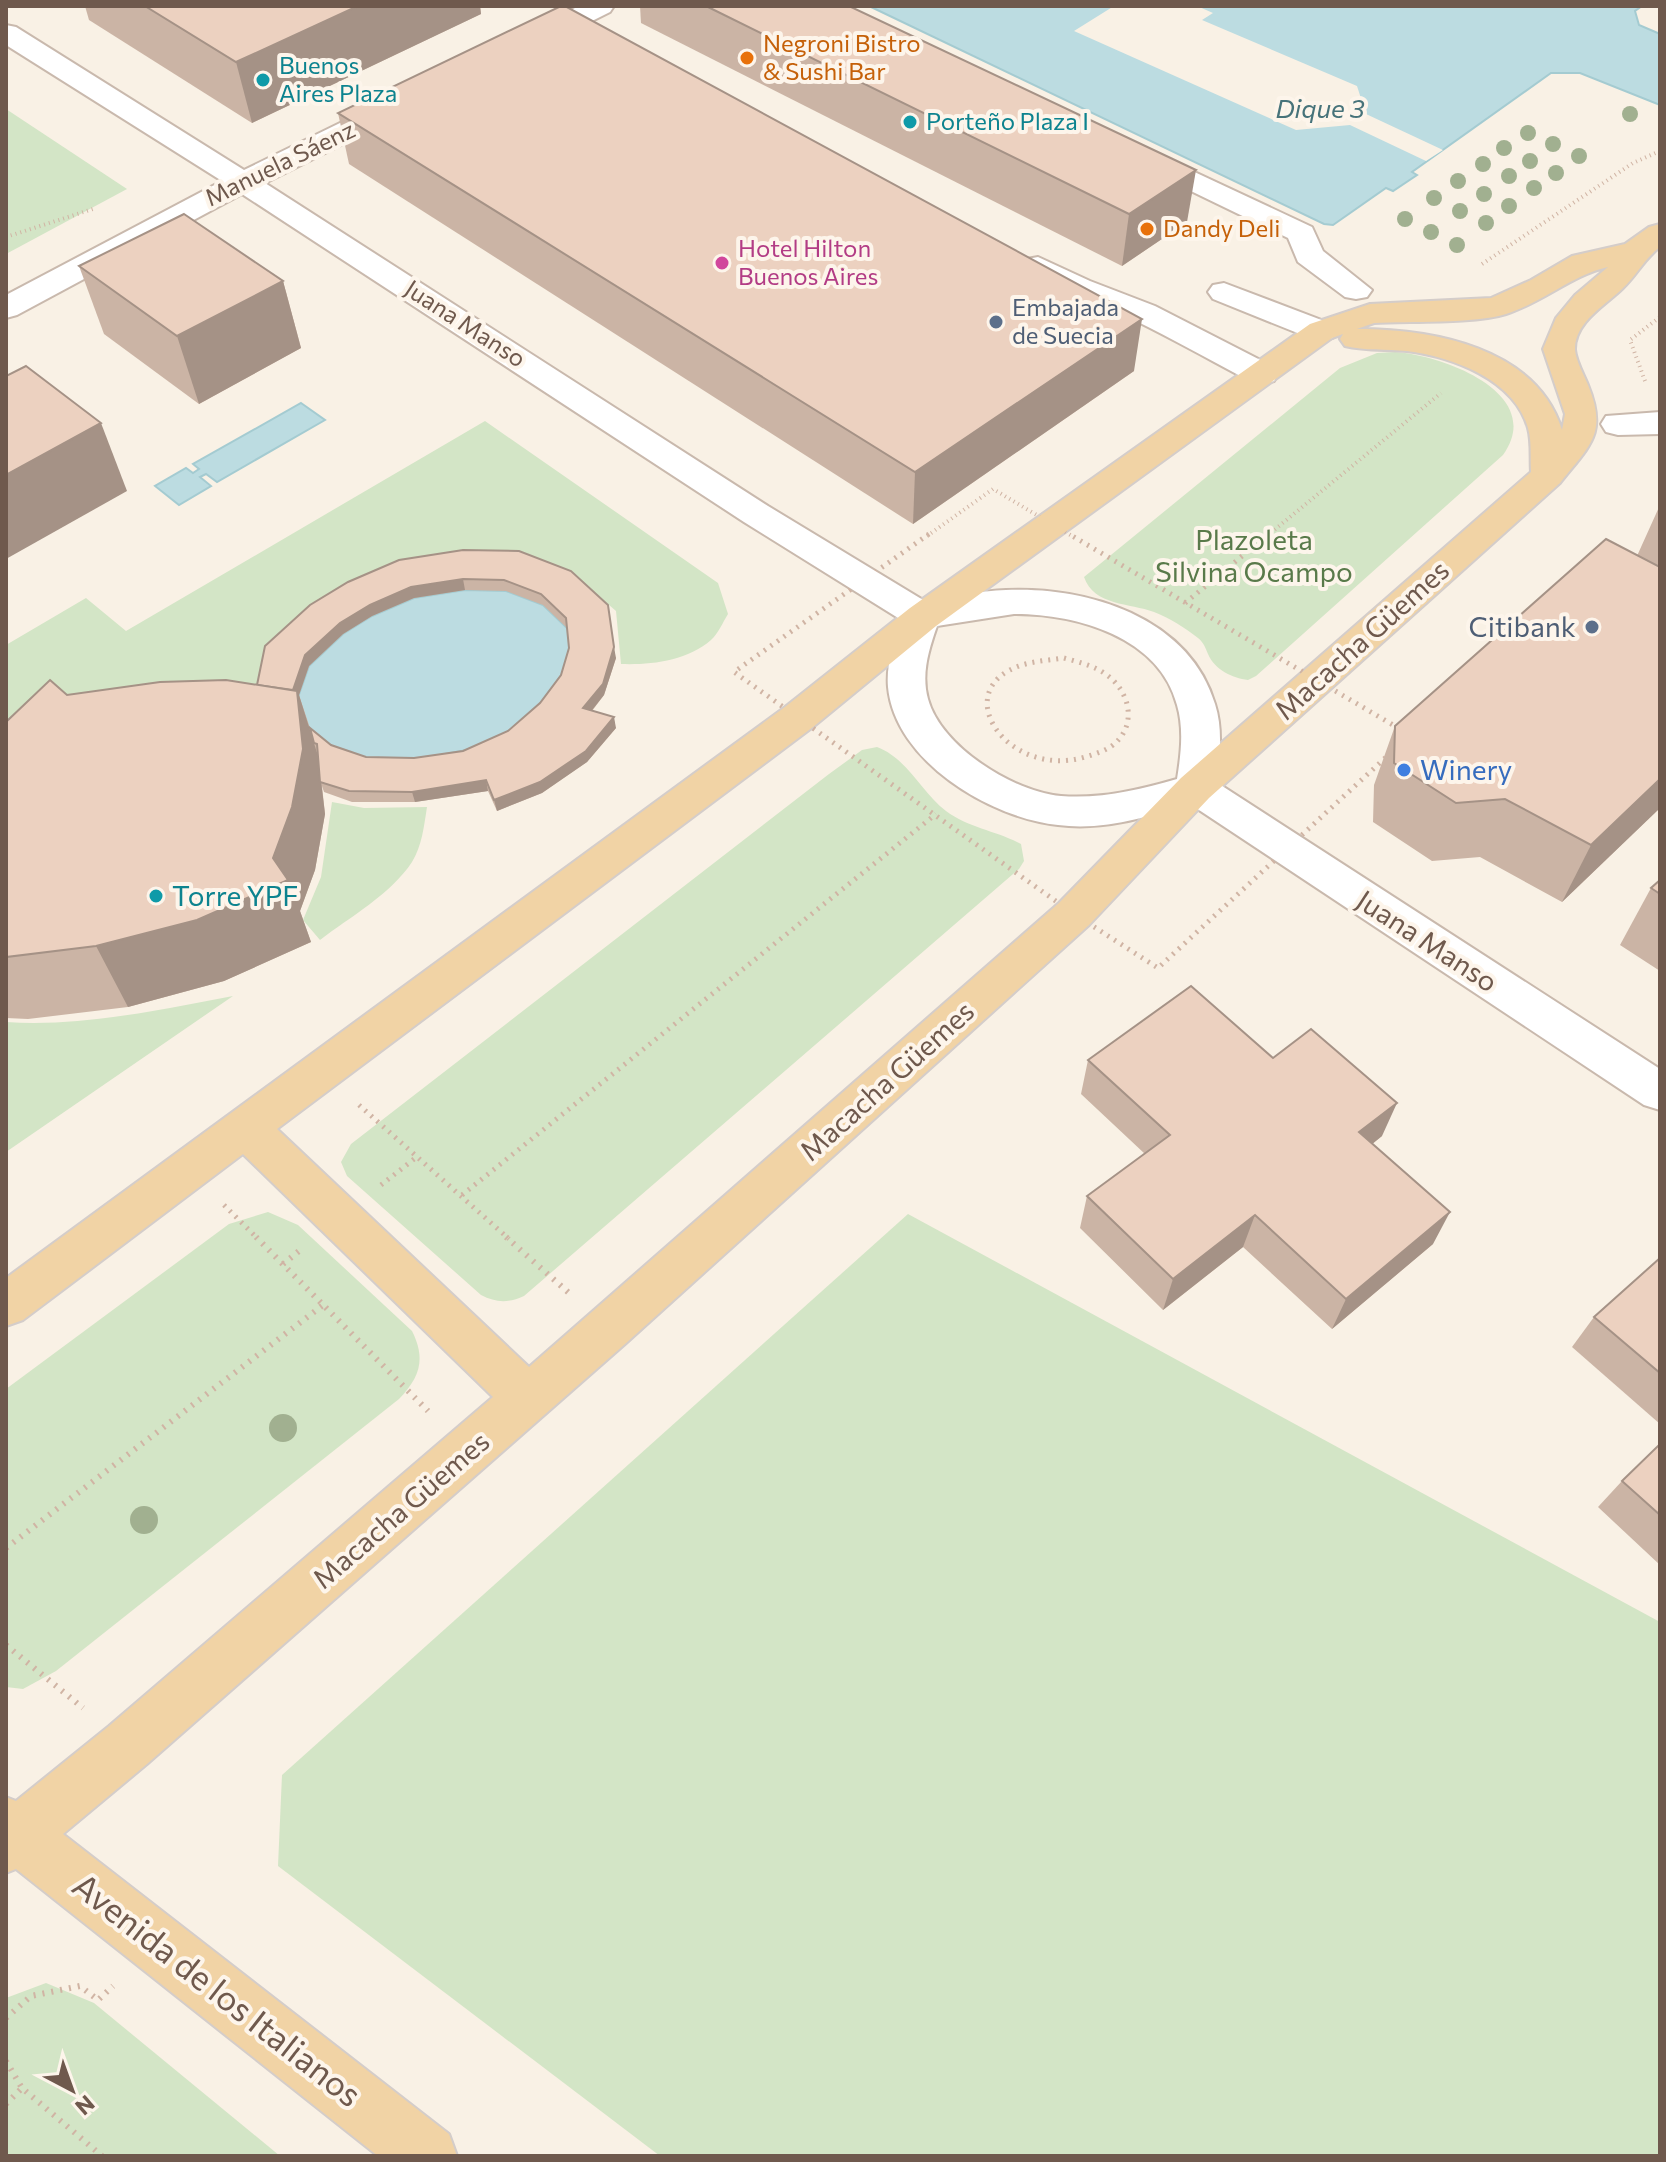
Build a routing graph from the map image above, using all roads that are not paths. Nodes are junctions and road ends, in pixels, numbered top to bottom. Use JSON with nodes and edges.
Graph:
{"nodes":[{"id":1,"x":584,"y":16,"type":"edge"},
{"id":2,"x":6,"y":33,"type":"edge"},
{"id":3,"x":509,"y":51,"type":"edge"},
{"id":4,"x":413,"y":98,"type":"edge"},
{"id":5,"x":1117,"y":144,"type":"edge"},
{"id":6,"x":243,"y":182,"type":"junction"},
{"id":7,"x":1648,"y":242,"type":"edge"},
{"id":8,"x":1009,"y":250,"type":"edge"},
{"id":9,"x":1356,"y":290,"type":"dead end"},
{"id":10,"x":1224,"y":292,"type":"dead end"},
{"id":11,"x":6,"y":308,"type":"edge"},
{"id":12,"x":1311,"y":338,"type":"junction"},
{"id":13,"x":1262,"y":374,"type":"junction"},
{"id":14,"x":1655,"y":408,"type":"edge"},
{"id":15,"x":1618,"y":424,"type":"dead end"},
{"id":16,"x":1548,"y":475,"type":"junction"},
{"id":17,"x":923,"y":617,"type":"junction"},
{"id":18,"x":1195,"y":788,"type":"junction"},
{"id":19,"x":1660,"y":1092,"type":"edge"},
{"id":20,"x":246,"y":1128,"type":"junction"},
{"id":21,"x":6,"y":1305,"type":"edge"},
{"id":22,"x":529,"y":1399,"type":"junction"},
{"id":23,"x":10,"y":1835,"type":"edge"},
{"id":24,"x":427,"y":2156,"type":"edge"}],
"edges":[{"from":1,"to":3,"type":"street"},
{"from":2,"to":6,"type":"street","name":"Juana Manso"},
{"from":4,"to":6,"type":"street","name":"Manuela Sáenz"},
{"from":5,"to":9,"type":"street"},
{"from":6,"to":11,"type":"street","name":"Manuela Sáenz"},
{"from":6,"to":17,"type":"street","name":"Juana Manso"},
{"from":7,"to":12,"type":"main road","name":"Macacha Güemes"},
{"from":7,"to":16,"type":"main road","name":"Macacha Güemes"},
{"from":8,"to":13,"type":"street"},
{"from":10,"to":12,"type":"street"},
{"from":12,"to":13,"type":"main road","name":"Macacha Güemes"},
{"from":12,"to":16,"type":"main road"},
{"from":13,"to":17,"type":"main road","name":"Macacha Güemes"},
{"from":14,"to":15,"type":"street"},
{"from":16,"to":18,"type":"main road","name":"Macacha Güemes"},
{"from":17,"to":18,"type":"street"},
{"from":17,"to":18,"type":"street"},
{"from":17,"to":20,"type":"main road","name":"Macacha Güemes"},
{"from":18,"to":19,"type":"street","name":"Juana Manso"},
{"from":18,"to":22,"type":"main road","name":"Macacha Güemes"},
{"from":20,"to":21,"type":"main road","name":"Macacha Güemes"},
{"from":20,"to":22,"type":"main road"},
{"from":22,"to":23,"type":"main road","name":"Macacha Güemes"},
{"from":23,"to":24,"type":"main road","name":"Avenida de los Italianos"}]}
